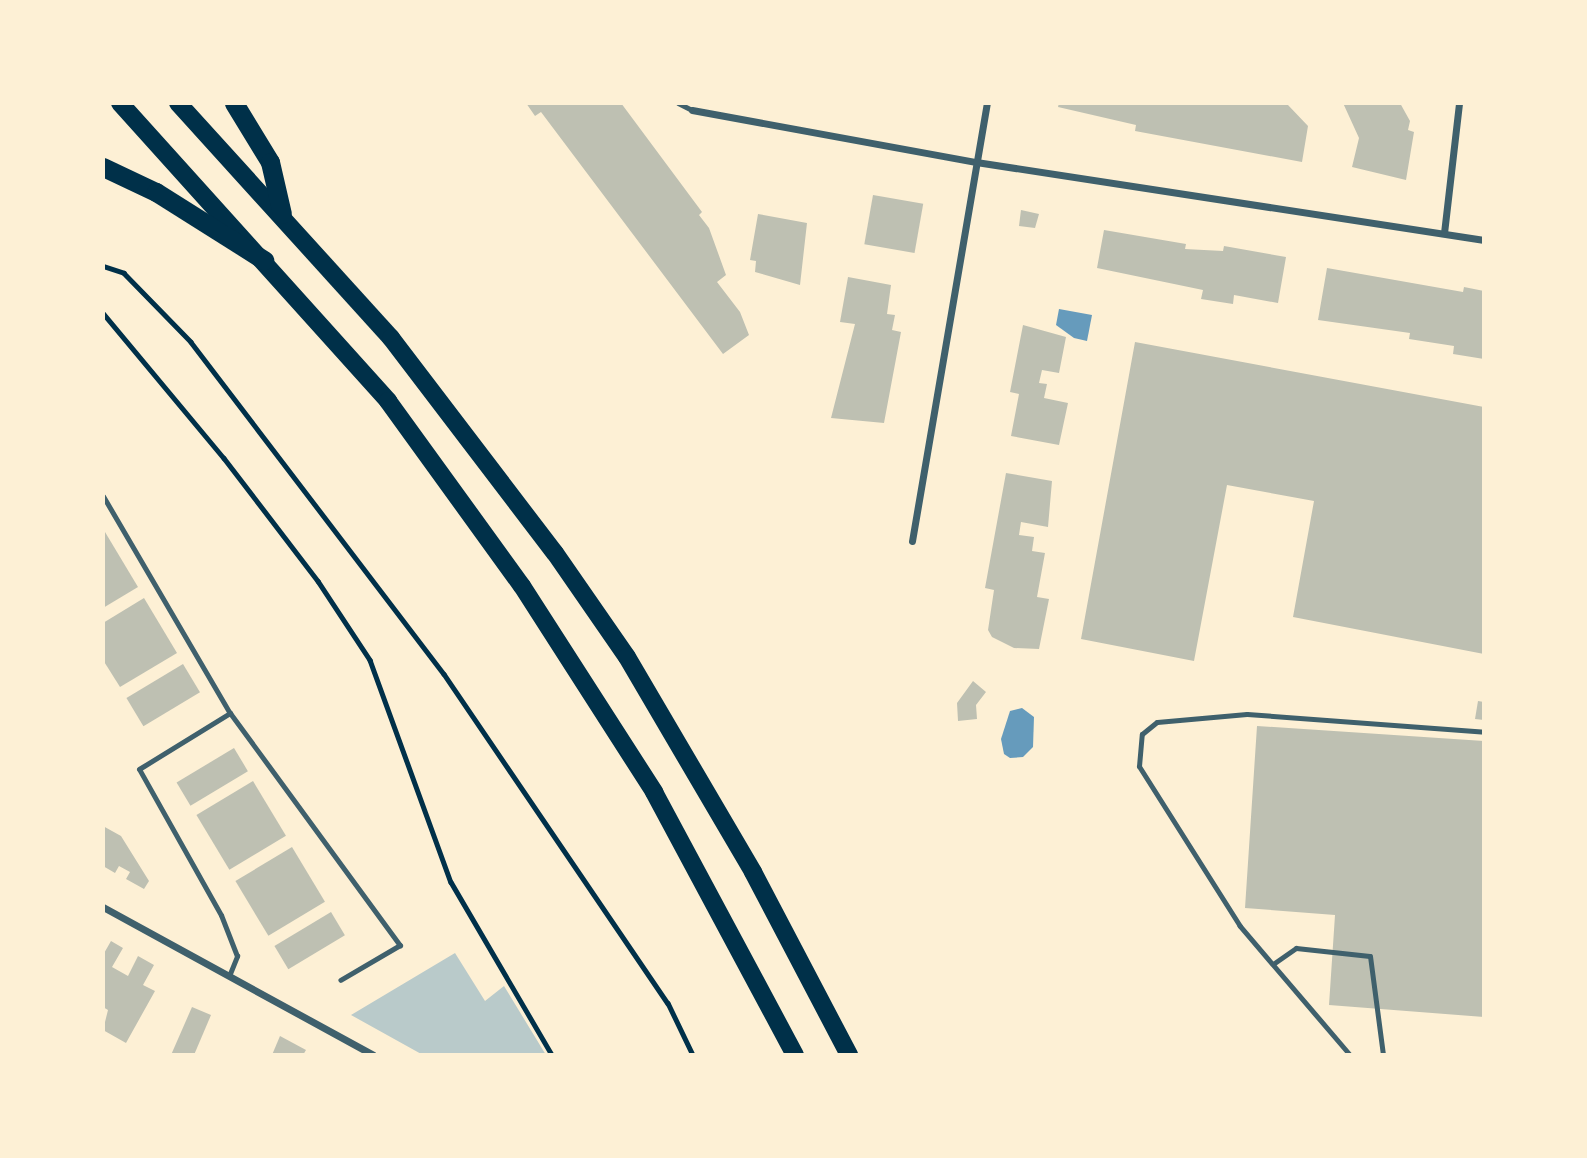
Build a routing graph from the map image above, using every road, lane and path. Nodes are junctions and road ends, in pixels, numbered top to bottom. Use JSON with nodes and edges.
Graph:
{"nodes":[{"id":1,"x":120,"y":103,"type":"edge"},
{"id":2,"x":178,"y":103,"type":"edge"},
{"id":3,"x":234,"y":103,"type":"edge"},
{"id":4,"x":678,"y":103,"type":"edge"},
{"id":5,"x":987,"y":103,"type":"edge"},
{"id":6,"x":1459,"y":103,"type":"edge"},
{"id":7,"x":692,"y":110,"type":"joint"},
{"id":8,"x":976,"y":162,"type":"junction"},
{"id":9,"x":103,"y":167,"type":"edge"},
{"id":10,"x":282,"y":214,"type":"junction"},
{"id":11,"x":1444,"y":233,"type":"junction"},
{"id":12,"x":1484,"y":240,"type":"edge"},
{"id":13,"x":264,"y":260,"type":"junction"},
{"id":14,"x":103,"y":267,"type":"edge"},
{"id":15,"x":103,"y":313,"type":"edge"},
{"id":16,"x":103,"y":496,"type":"edge"},
{"id":17,"x":912,"y":541,"type":"dead end"},
{"id":18,"x":230,"y":713,"type":"junction"},
{"id":19,"x":1484,"y":732,"type":"edge"},
{"id":20,"x":103,"y":907,"type":"edge"},
{"id":21,"x":1273,"y":964,"type":"junction"},
{"id":22,"x":229,"y":976,"type":"junction"},
{"id":23,"x":340,"y":980,"type":"dead end"},
{"id":24,"x":373,"y":1055,"type":"edge"},
{"id":25,"x":552,"y":1055,"type":"edge"},
{"id":26,"x":693,"y":1055,"type":"edge"},
{"id":27,"x":795,"y":1055,"type":"edge"},
{"id":28,"x":849,"y":1055,"type":"edge"},
{"id":29,"x":1350,"y":1055,"type":"edge"},
{"id":30,"x":1383,"y":1055,"type":"edge"}],
"edges":[{"from":1,"to":13,"type":"main road"},
{"from":2,"to":10,"type":"main road"},
{"from":3,"to":10,"type":"highway"},
{"from":4,"to":7,"type":"lane"},
{"from":5,"to":8,"type":"street"},
{"from":6,"to":11,"type":"street"},
{"from":7,"to":8,"type":"street"},
{"from":8,"to":11,"type":"street"},
{"from":8,"to":17,"type":"street"},
{"from":9,"to":13,"type":"highway"},
{"from":10,"to":28,"type":"main road"},
{"from":11,"to":12,"type":"street"},
{"from":13,"to":27,"type":"main road"},
{"from":14,"to":26,"type":"path"},
{"from":15,"to":25,"type":"path"},
{"from":16,"to":18,"type":"lane"},
{"from":18,"to":22,"type":"lane"},
{"from":18,"to":23,"type":"lane"},
{"from":19,"to":21,"type":"lane"},
{"from":20,"to":22,"type":"street"},
{"from":21,"to":29,"type":"lane"},
{"from":21,"to":30,"type":"lane"},
{"from":22,"to":24,"type":"street"}]}
